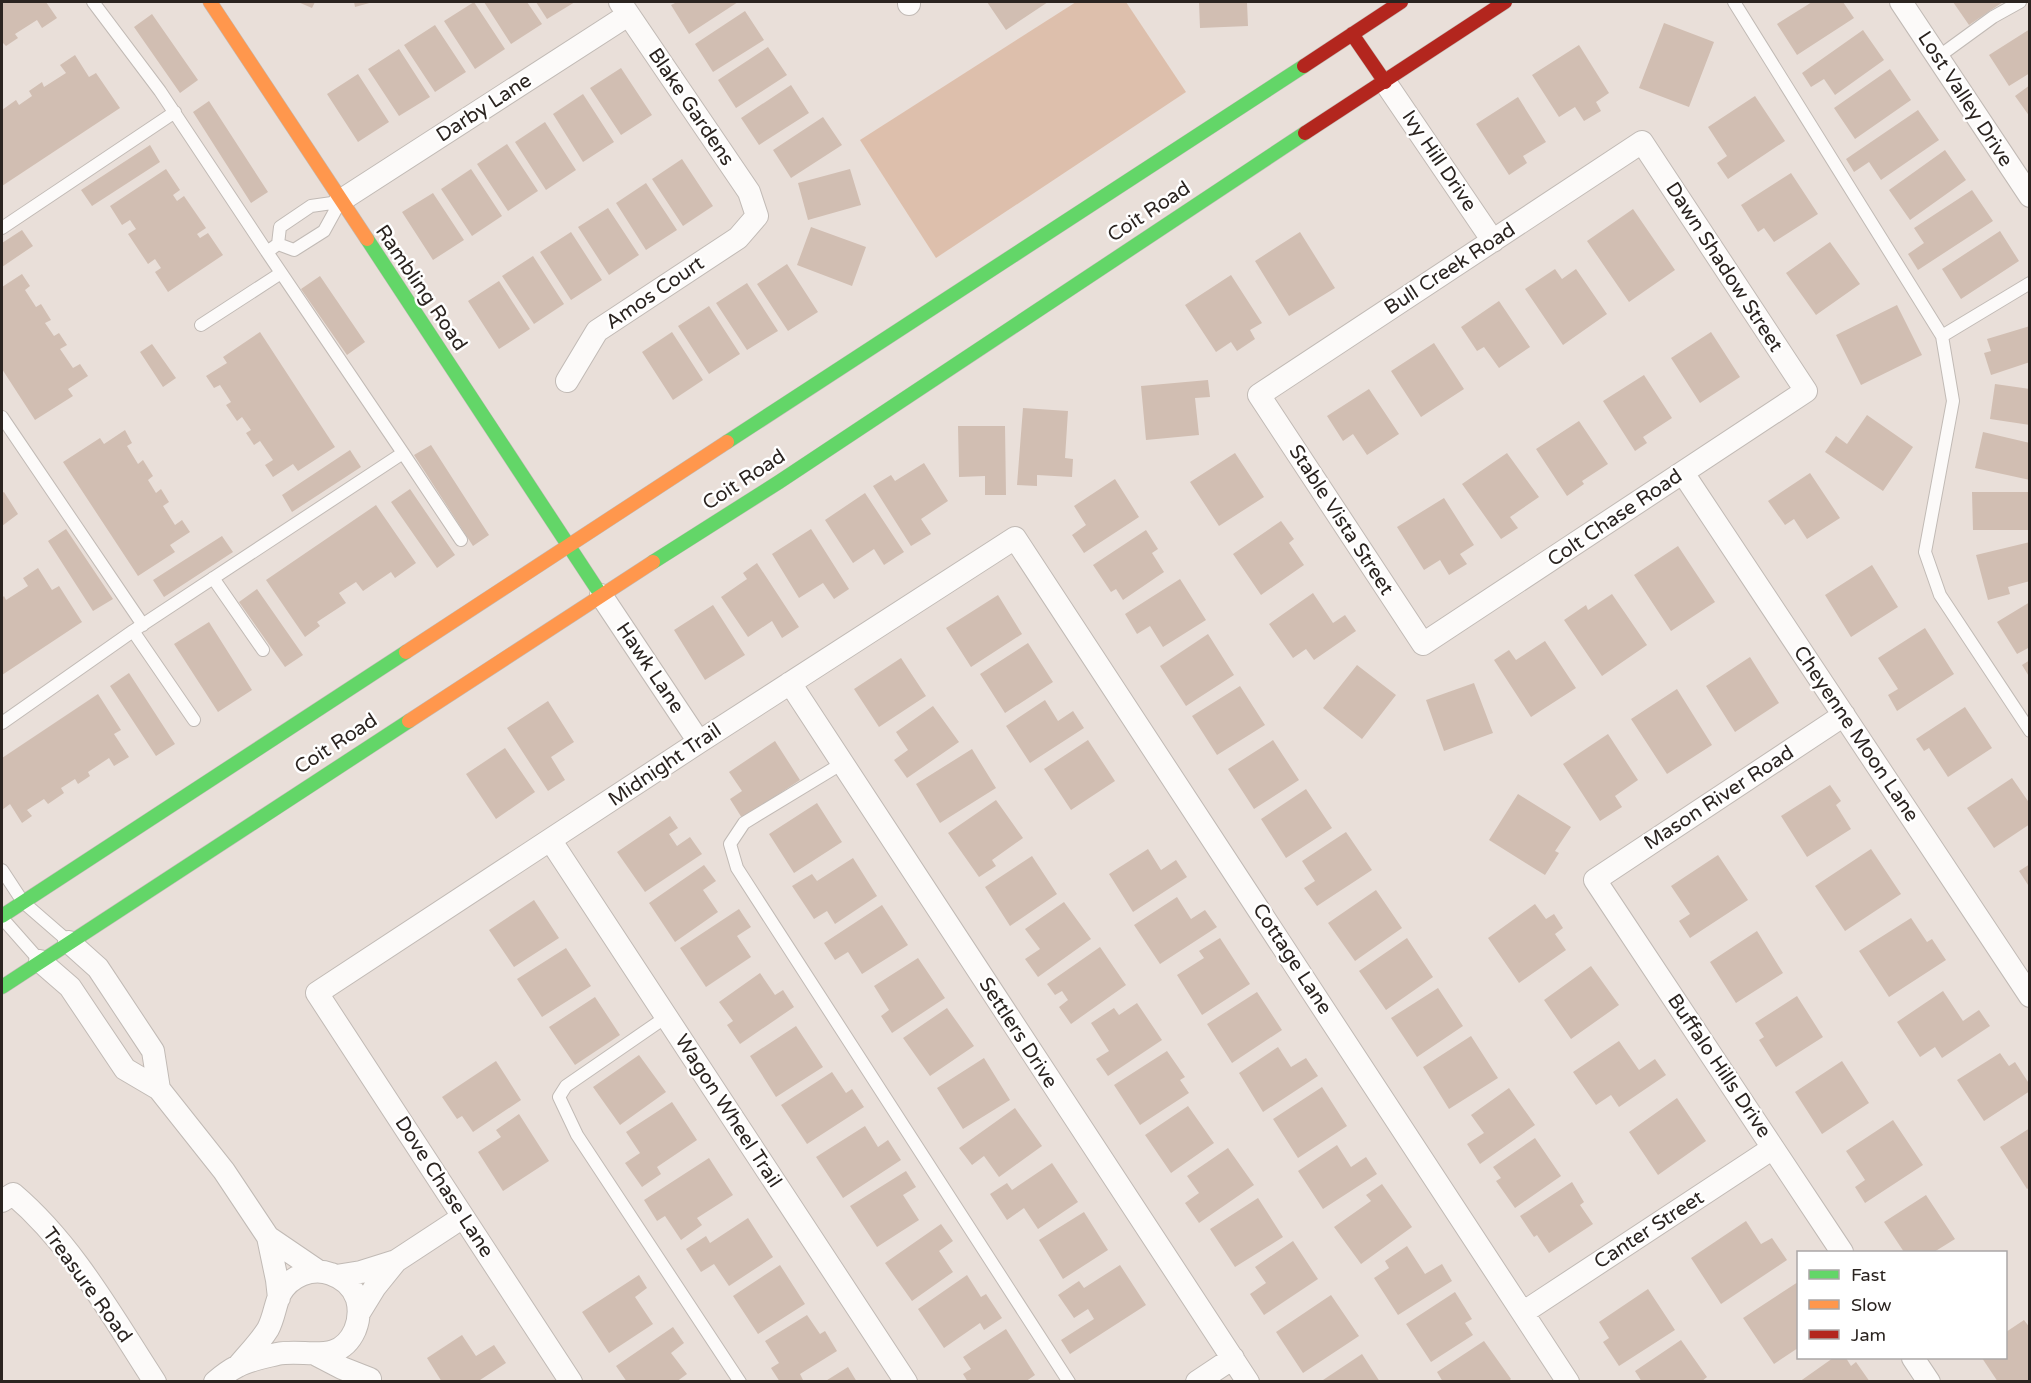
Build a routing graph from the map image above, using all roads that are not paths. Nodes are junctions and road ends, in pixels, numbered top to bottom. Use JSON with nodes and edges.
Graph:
{"nodes":[{"id":1,"x":93,"y":2,"type":"edge"},
{"id":2,"x":210,"y":2,"type":"edge"},
{"id":3,"x":1401,"y":2,"type":"edge"},
{"id":4,"x":1505,"y":2,"type":"edge"},
{"id":5,"x":1734,"y":2,"type":"edge"},
{"id":6,"x":1901,"y":2,"type":"edge"},
{"id":7,"x":2020,"y":2,"type":"edge"},
{"id":8,"x":624,"y":8,"type":"edge"},
{"id":9,"x":1352,"y":34,"type":"junction"},
{"id":10,"x":1938,"y":57,"type":"junction"},
{"id":11,"x":1385,"y":82,"type":"junction"},
{"id":12,"x":174,"y":112,"type":"junction"},
{"id":13,"x":1642,"y":142,"type":"joint"},
{"id":14,"x":2030,"y":196,"type":"edge"},
{"id":15,"x":340,"y":201,"type":"junction"},
{"id":16,"x":757,"y":216,"type":"joint"},
{"id":17,"x":2,"y":228,"type":"edge"},
{"id":18,"x":1493,"y":241,"type":"junction"},
{"id":19,"x":278,"y":244,"type":"junction"},
{"id":20,"x":267,"y":252,"type":"junction"},
{"id":21,"x":281,"y":273,"type":"junction"},
{"id":22,"x":2030,"y":283,"type":"edge"},
{"id":23,"x":201,"y":325,"type":"dead end"},
{"id":24,"x":1942,"y":336,"type":"junction"},
{"id":25,"x":567,"y":381,"type":"dead end"},
{"id":26,"x":1806,"y":391,"type":"joint"},
{"id":27,"x":1259,"y":395,"type":"joint"},
{"id":28,"x":2,"y":417,"type":"edge"},
{"id":29,"x":403,"y":453,"type":"junction"},
{"id":30,"x":1683,"y":473,"type":"junction"},
{"id":31,"x":1015,"y":538,"type":"joint"},
{"id":32,"x":461,"y":540,"type":"dead end"},
{"id":33,"x":567,"y":546,"type":"junction"},
{"id":34,"x":213,"y":578,"type":"junction"},
{"id":35,"x":601,"y":595,"type":"junction"},
{"id":36,"x":138,"y":628,"type":"junction"},
{"id":37,"x":1424,"y":644,"type":"joint"},
{"id":38,"x":263,"y":650,"type":"dead end"},
{"id":39,"x":790,"y":683,"type":"junction"},
{"id":40,"x":1844,"y":715,"type":"junction"},
{"id":41,"x":194,"y":720,"type":"dead end"},
{"id":42,"x":2,"y":723,"type":"edge"},
{"id":43,"x":2030,"y":731,"type":"edge"},
{"id":44,"x":699,"y":742,"type":"junction"},
{"id":45,"x":841,"y":764,"type":"junction"},
{"id":46,"x":551,"y":841,"type":"junction"},
{"id":47,"x":2,"y":870,"type":"edge"},
{"id":48,"x":1595,"y":880,"type":"joint"},
{"id":49,"x":23,"y":902,"type":"junction"},
{"id":50,"x":2,"y":917,"type":"edge"},
{"id":51,"x":69,"y":942,"type":"junction"},
{"id":52,"x":40,"y":961,"type":"junction"},
{"id":53,"x":2,"y":987,"type":"edge"},
{"id":54,"x":317,"y":993,"type":"joint"},
{"id":55,"x":2030,"y":996,"type":"edge"},
{"id":56,"x":666,"y":1017,"type":"junction"},
{"id":57,"x":159,"y":1089,"type":"junction"},
{"id":58,"x":1773,"y":1149,"type":"junction"},
{"id":59,"x":7,"y":1197,"type":"edge"},
{"id":60,"x":463,"y":1217,"type":"junction"},
{"id":61,"x":268,"y":1237,"type":"junction"},
{"id":62,"x":1841,"y":1251,"type":"edge"},
{"id":63,"x":396,"y":1261,"type":"junction"},
{"id":64,"x":327,"y":1273,"type":"junction"},
{"id":65,"x":278,"y":1301,"type":"junction"},
{"id":66,"x":1524,"y":1312,"type":"junction"},
{"id":67,"x":357,"y":1322,"type":"junction"},
{"id":68,"x":312,"y":1354,"type":"junction"},
{"id":69,"x":1233,"y":1358,"type":"junction"},
{"id":70,"x":1913,"y":1359,"type":"edge"},
{"id":71,"x":239,"y":1365,"type":"junction"},
{"id":72,"x":370,"y":1380,"type":"edge"},
{"id":73,"x":155,"y":1382,"type":"edge"},
{"id":74,"x":215,"y":1382,"type":"edge"},
{"id":75,"x":572,"y":1382,"type":"edge"},
{"id":76,"x":740,"y":1382,"type":"edge"},
{"id":77,"x":906,"y":1382,"type":"edge"},
{"id":78,"x":1069,"y":1382,"type":"edge"},
{"id":79,"x":1197,"y":1382,"type":"edge"},
{"id":80,"x":1248,"y":1382,"type":"edge"},
{"id":81,"x":1568,"y":1382,"type":"edge"},
{"id":82,"x":1929,"y":1382,"type":"edge"}],
"edges":[{"from":1,"to":12,"type":"lane"},
{"from":2,"to":15,"type":"main road","name":"Rambling Road"},
{"from":3,"to":9,"type":"main road","name":"Coit Road"},
{"from":4,"to":11,"type":"main road","name":"Coit Road"},
{"from":5,"to":24,"type":"lane"},
{"from":6,"to":10,"type":"street","name":"Lost Valley Drive"},
{"from":7,"to":10,"type":"lane"},
{"from":8,"to":15,"type":"street","name":"Darby Lane"},
{"from":8,"to":16,"type":"street","name":"Blake Gardens"},
{"from":9,"to":11,"type":"main road"},
{"from":9,"to":33,"type":"main road","name":"Coit Road"},
{"from":10,"to":14,"type":"street","name":"Lost Valley Drive"},
{"from":11,"to":18,"type":"street","name":"Ivy Hill Drive"},
{"from":11,"to":35,"type":"main road","name":"Coit Road"},
{"from":12,"to":17,"type":"lane"},
{"from":12,"to":20,"type":"lane"},
{"from":13,"to":18,"type":"street","name":"Bull Creek Road"},
{"from":13,"to":26,"type":"street","name":"Dawn Shadow Street"},
{"from":15,"to":19,"type":"lane"},
{"from":15,"to":19,"type":"lane"},
{"from":15,"to":33,"type":"main road","name":"Rambling Road"},
{"from":16,"to":25,"type":"street","name":"Amos Court"},
{"from":18,"to":27,"type":"street","name":"Bull Creek Road"},
{"from":19,"to":20,"type":"lane"},
{"from":20,"to":21,"type":"lane"},
{"from":21,"to":23,"type":"lane"},
{"from":21,"to":29,"type":"lane"},
{"from":22,"to":24,"type":"lane"},
{"from":24,"to":43,"type":"lane"},
{"from":26,"to":30,"type":"street","name":"Colt Chase Road"},
{"from":27,"to":37,"type":"street","name":"Stable Vista Street"},
{"from":28,"to":36,"type":"lane"},
{"from":29,"to":32,"type":"lane"},
{"from":29,"to":34,"type":"lane"},
{"from":30,"to":37,"type":"street","name":"Colt Chase Road"},
{"from":30,"to":40,"type":"street","name":"Cheyenne Moon Lane"},
{"from":31,"to":39,"type":"street","name":"Midnight Trail"},
{"from":31,"to":66,"type":"street","name":"Cottage Lane"},
{"from":33,"to":35,"type":"main road","name":"Rambling Road"},
{"from":33,"to":49,"type":"main road","name":"Coit Road"},
{"from":34,"to":36,"type":"lane"},
{"from":34,"to":38,"type":"lane"},
{"from":35,"to":44,"type":"street","name":"Hawk Lane"},
{"from":35,"to":51,"type":"main road","name":"Coit Road"},
{"from":36,"to":41,"type":"lane"},
{"from":36,"to":42,"type":"lane"},
{"from":39,"to":44,"type":"street","name":"Midnight Trail"},
{"from":39,"to":45,"type":"street","name":"Settlers Drive"},
{"from":40,"to":48,"type":"street","name":"Mason River Road"},
{"from":40,"to":55,"type":"street","name":"Cheyenne Moon Lane"},
{"from":44,"to":46,"type":"street","name":"Midnight Trail"},
{"from":45,"to":69,"type":"street","name":"Settlers Drive"},
{"from":45,"to":78,"type":"lane"},
{"from":46,"to":54,"type":"street","name":"Midnight Trail"},
{"from":46,"to":56,"type":"street","name":"Wagon Wheel Trail"},
{"from":47,"to":49,"type":"lane"},
{"from":48,"to":58,"type":"street","name":"Buffalo Hills Drive"},
{"from":49,"to":50,"type":"main road","name":"Coit Road"},
{"from":49,"to":51,"type":"lane"},
{"from":50,"to":52,"type":"lane"},
{"from":51,"to":52,"type":"main road","name":"Coit Road"},
{"from":51,"to":57,"type":"street"},
{"from":52,"to":53,"type":"main road","name":"Coit Road"},
{"from":52,"to":57,"type":"street"},
{"from":54,"to":60,"type":"street","name":"Dove Chase Lane"},
{"from":56,"to":76,"type":"lane"},
{"from":56,"to":77,"type":"street","name":"Wagon Wheel Trail"},
{"from":57,"to":61,"type":"street"},
{"from":58,"to":62,"type":"street","name":"Buffalo Hills Drive"},
{"from":58,"to":66,"type":"street","name":"Canter Street"},
{"from":59,"to":73,"type":"street","name":"Treasure Road"},
{"from":60,"to":63,"type":"street"},
{"from":60,"to":75,"type":"street","name":"Dove Chase Lane"},
{"from":61,"to":64,"type":"street"},
{"from":61,"to":65,"type":"street"},
{"from":63,"to":64,"type":"street"},
{"from":63,"to":67,"type":"street"},
{"from":64,"to":65,"type":"street"},
{"from":64,"to":67,"type":"street"},
{"from":65,"to":68,"type":"street"},
{"from":65,"to":71,"type":"street"},
{"from":66,"to":81,"type":"street","name":"Cottage Lane"},
{"from":67,"to":68,"type":"street"},
{"from":67,"to":72,"type":"street"},
{"from":68,"to":71,"type":"street"},
{"from":68,"to":72,"type":"street"},
{"from":69,"to":79,"type":"street"},
{"from":69,"to":80,"type":"street","name":"Settlers Drive"},
{"from":70,"to":82,"type":"street"},
{"from":71,"to":74,"type":"street"}]}
